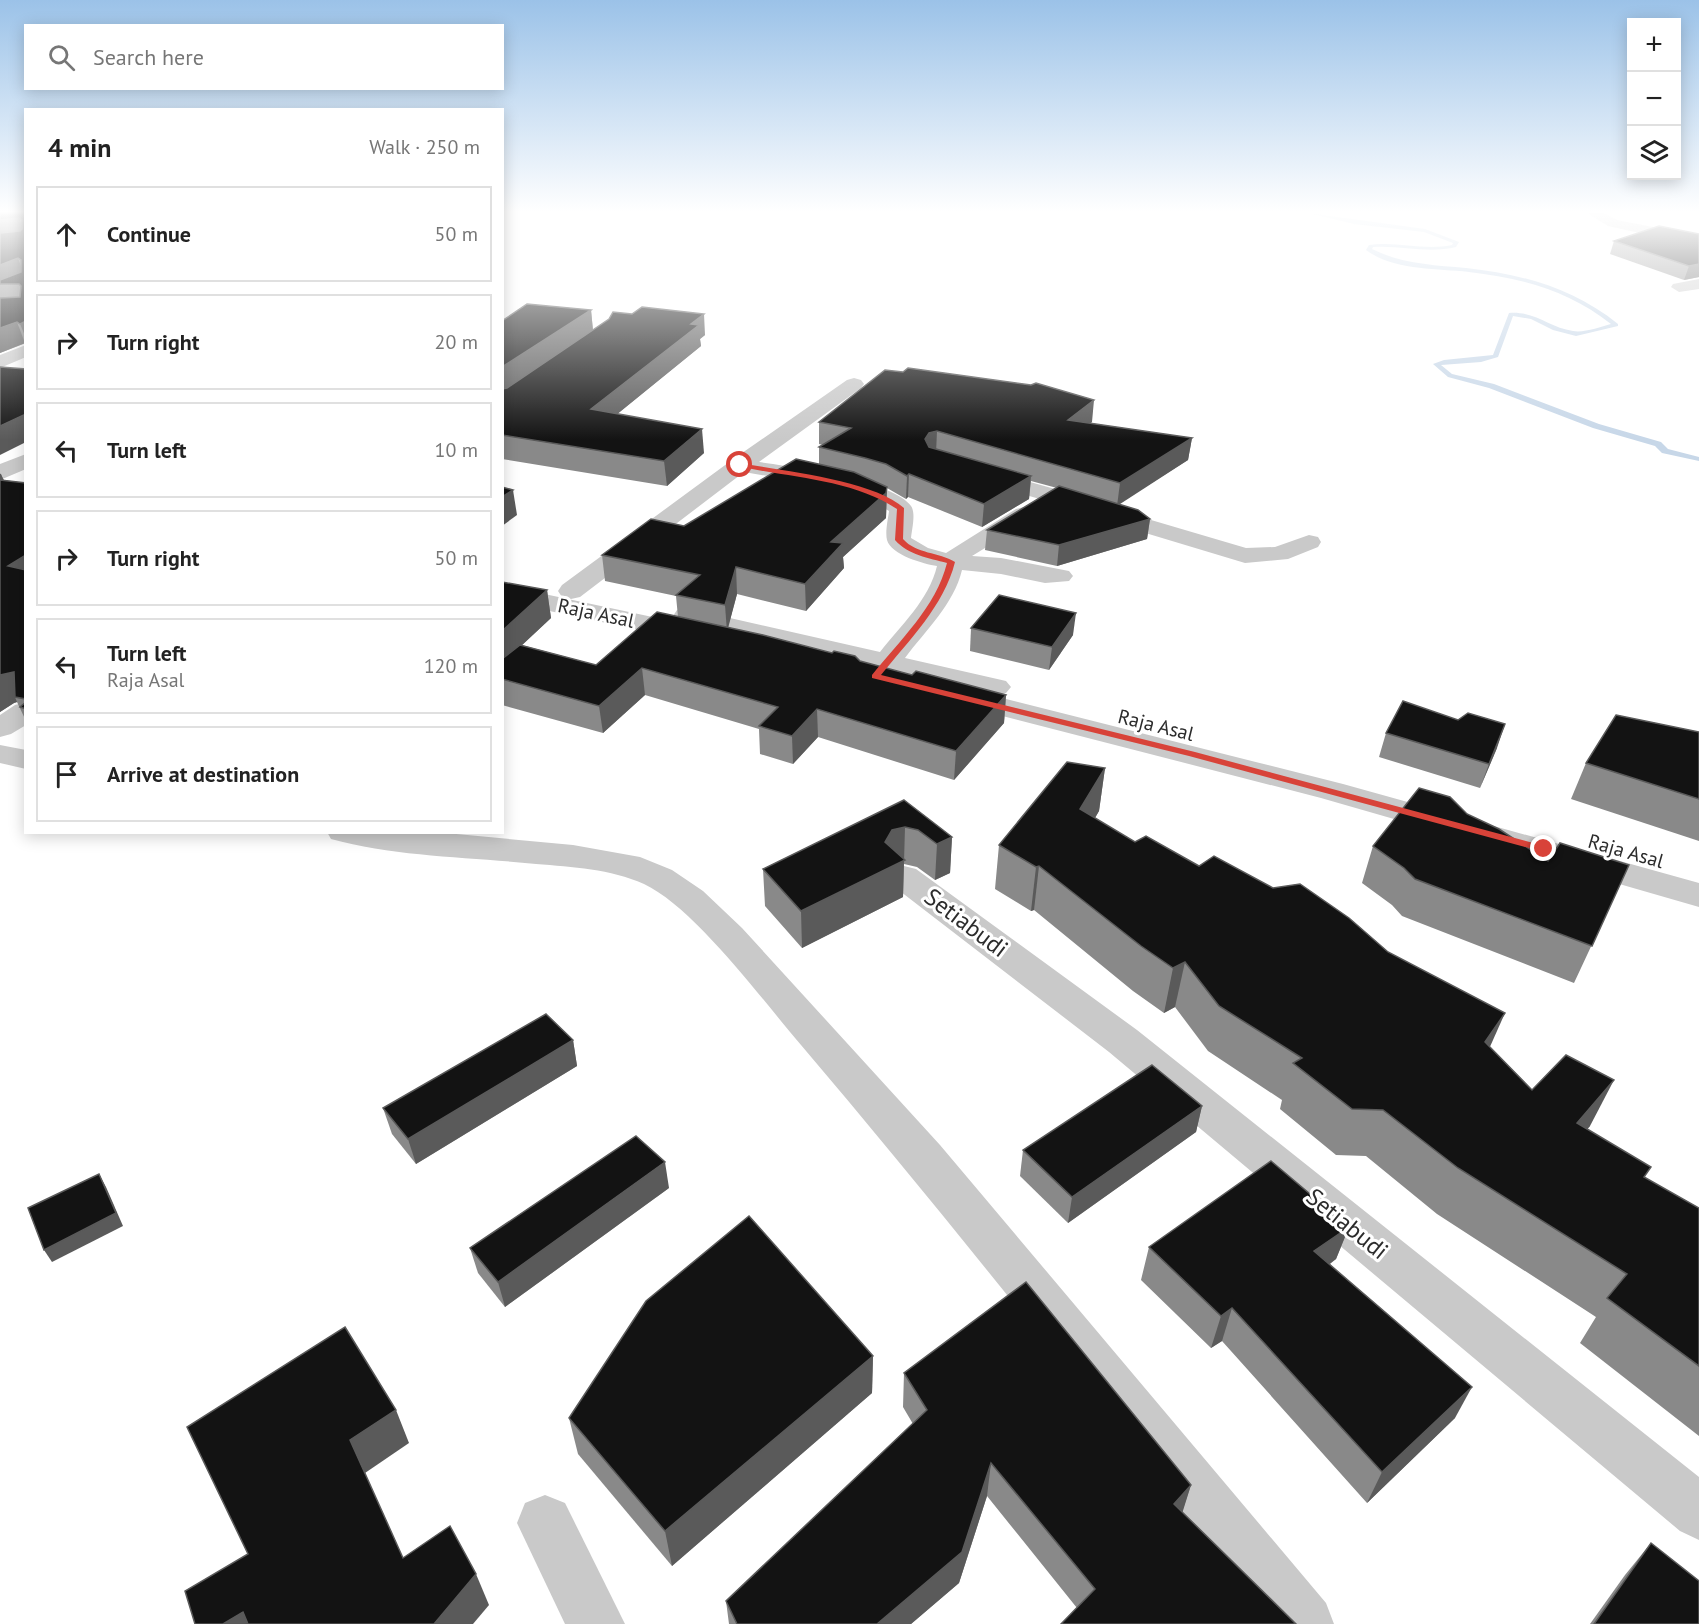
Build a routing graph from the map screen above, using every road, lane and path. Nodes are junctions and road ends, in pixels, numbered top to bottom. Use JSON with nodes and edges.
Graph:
{"nodes":[{"id":1,"x":24,"y":351,"type":"edge"},
{"id":2,"x":0,"y":362,"type":"edge"},
{"id":3,"x":854,"y":384,"type":"dead end"},
{"id":4,"x":24,"y":461,"type":"edge"},
{"id":5,"x":740,"y":465,"type":"junction"},
{"id":6,"x":969,"y":472,"type":"edge"},
{"id":7,"x":0,"y":474,"type":"edge"},
{"id":8,"x":14,"y":486,"type":"edge"},
{"id":9,"x":1072,"y":502,"type":"junction"},
{"id":10,"x":1309,"y":542,"type":"dead end"},
{"id":11,"x":951,"y":562,"type":"junction"},
{"id":12,"x":1060,"y":576,"type":"dead end"},
{"id":13,"x":504,"y":577,"type":"edge"},
{"id":14,"x":571,"y":591,"type":"junction"},
{"id":15,"x":504,"y":593,"type":"edge"},
{"id":16,"x":881,"y":669,"type":"junction"},
{"id":17,"x":24,"y":712,"type":"edge"},
{"id":18,"x":0,"y":728,"type":"edge"},
{"id":19,"x":0,"y":754,"type":"edge"},
{"id":20,"x":24,"y":760,"type":"edge"},
{"id":21,"x":356,"y":834,"type":"edge"},
{"id":22,"x":1699,"y":872,"type":"edge"},
{"id":23,"x":904,"y":877,"type":"edge"},
{"id":24,"x":1699,"y":895,"type":"edge"},
{"id":25,"x":1699,"y":1512,"type":"edge"},
{"id":26,"x":544,"y":1523,"type":"dead end"},
{"id":27,"x":596,"y":1624,"type":"edge"},
{"id":28,"x":1305,"y":1624,"type":"edge"}],
"edges":[{"from":1,"to":2,"type":"street"},
{"from":3,"to":5,"type":"street"},
{"from":4,"to":7,"type":"street"},
{"from":5,"to":11,"type":"street"},
{"from":5,"to":14,"type":"street"},
{"from":6,"to":9,"type":"street"},
{"from":7,"to":8,"type":"street"},
{"from":9,"to":10,"type":"street"},
{"from":9,"to":11,"type":"street"},
{"from":11,"to":12,"type":"street"},
{"from":11,"to":16,"type":"street"},
{"from":13,"to":14,"type":"street","name":"Raja Asal"},
{"from":14,"to":16,"type":"street","name":"Raja Asal"},
{"from":15,"to":16,"type":"street","name":"Raja Asal"},
{"from":16,"to":22,"type":"street","name":"Raja Asal"},
{"from":16,"to":24,"type":"street","name":"Raja Asal"},
{"from":17,"to":18,"type":"street"},
{"from":19,"to":20,"type":"street"},
{"from":21,"to":28,"type":"street"},
{"from":23,"to":25,"type":"street","name":"Setiabudi"},
{"from":26,"to":27,"type":"street"}]}
